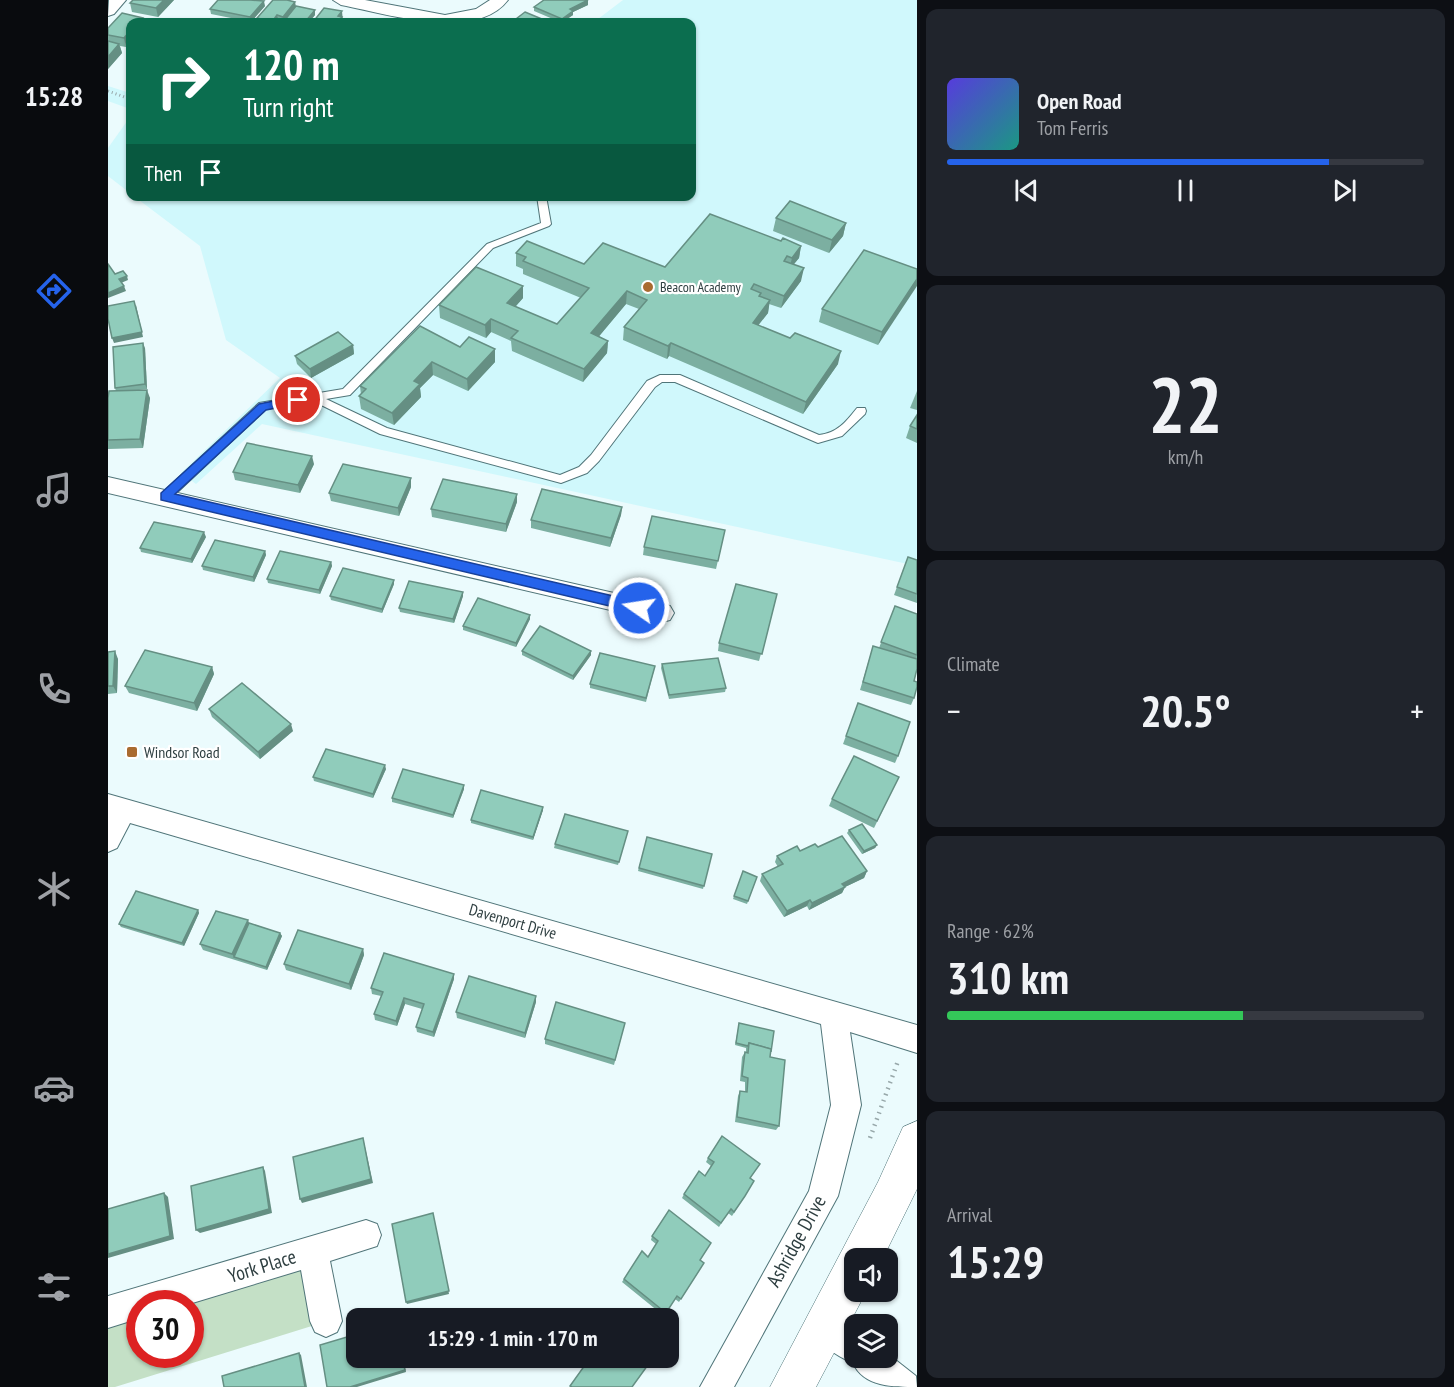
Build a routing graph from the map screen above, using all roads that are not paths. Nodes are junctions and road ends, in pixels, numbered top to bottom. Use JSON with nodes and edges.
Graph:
{"nodes":[{"id":1,"x":118,"y":0,"type":"edge"},
{"id":2,"x":341,"y":0,"type":"edge"},
{"id":3,"x":500,"y":0,"type":"edge"},
{"id":4,"x":108,"y":11,"type":"edge"},
{"id":5,"x":430,"y":18,"type":"edge"},
{"id":6,"x":458,"y":18,"type":"edge"},
{"id":7,"x":542,"y":201,"type":"edge"},
{"id":8,"x":315,"y":398,"type":"junction"},
{"id":9,"x":861,"y":411,"type":"dead end"},
{"id":10,"x":108,"y":484,"type":"edge"},
{"id":11,"x":165,"y":497,"type":"junction"},
{"id":12,"x":662,"y":613,"type":"dead end"},
{"id":13,"x":116,"y":807,"type":"edge"},
{"id":14,"x":108,"y":840,"type":"edge"},
{"id":15,"x":834,"y":1014,"type":"junction"},
{"id":16,"x":917,"y":1039,"type":"edge"},
{"id":17,"x":917,"y":1141,"type":"edge"},
{"id":18,"x":366,"y":1235,"type":"dead end"},
{"id":19,"x":865,"y":1248,"type":"edge"},
{"id":20,"x":313,"y":1251,"type":"junction"},
{"id":21,"x":848,"y":1302,"type":"edge"},
{"id":22,"x":108,"y":1312,"type":"edge"},
{"id":23,"x":326,"y":1321,"type":"dead end"},
{"id":24,"x":840,"y":1337,"type":"edge"},
{"id":25,"x":880,"y":1368,"type":"edge"},
{"id":26,"x":716,"y":1387,"type":"edge"},
{"id":27,"x":792,"y":1387,"type":"edge"},
{"id":28,"x":905,"y":1387,"type":"edge"}],
"edges":[{"from":1,"to":4,"type":"street"},
{"from":2,"to":5,"type":"street"},
{"from":3,"to":6,"type":"street"},
{"from":7,"to":8,"type":"lane"},
{"from":8,"to":9,"type":"lane"},
{"from":8,"to":11,"type":"lane"},
{"from":10,"to":11,"type":"street"},
{"from":11,"to":12,"type":"street"},
{"from":13,"to":14,"type":"street"},
{"from":13,"to":15,"type":"street","name":"Davenport Drive"},
{"from":15,"to":16,"type":"street","name":"Davenport Drive"},
{"from":15,"to":26,"type":"street","name":"Ashridge Drive"},
{"from":17,"to":19,"type":"main road"},
{"from":18,"to":20,"type":"street","name":"York Place"},
{"from":20,"to":22,"type":"street","name":"York Place"},
{"from":20,"to":23,"type":"street","name":"York Place"},
{"from":21,"to":24,"type":"main road"},
{"from":24,"to":27,"type":"main road"},
{"from":25,"to":28,"type":"street"}]}
